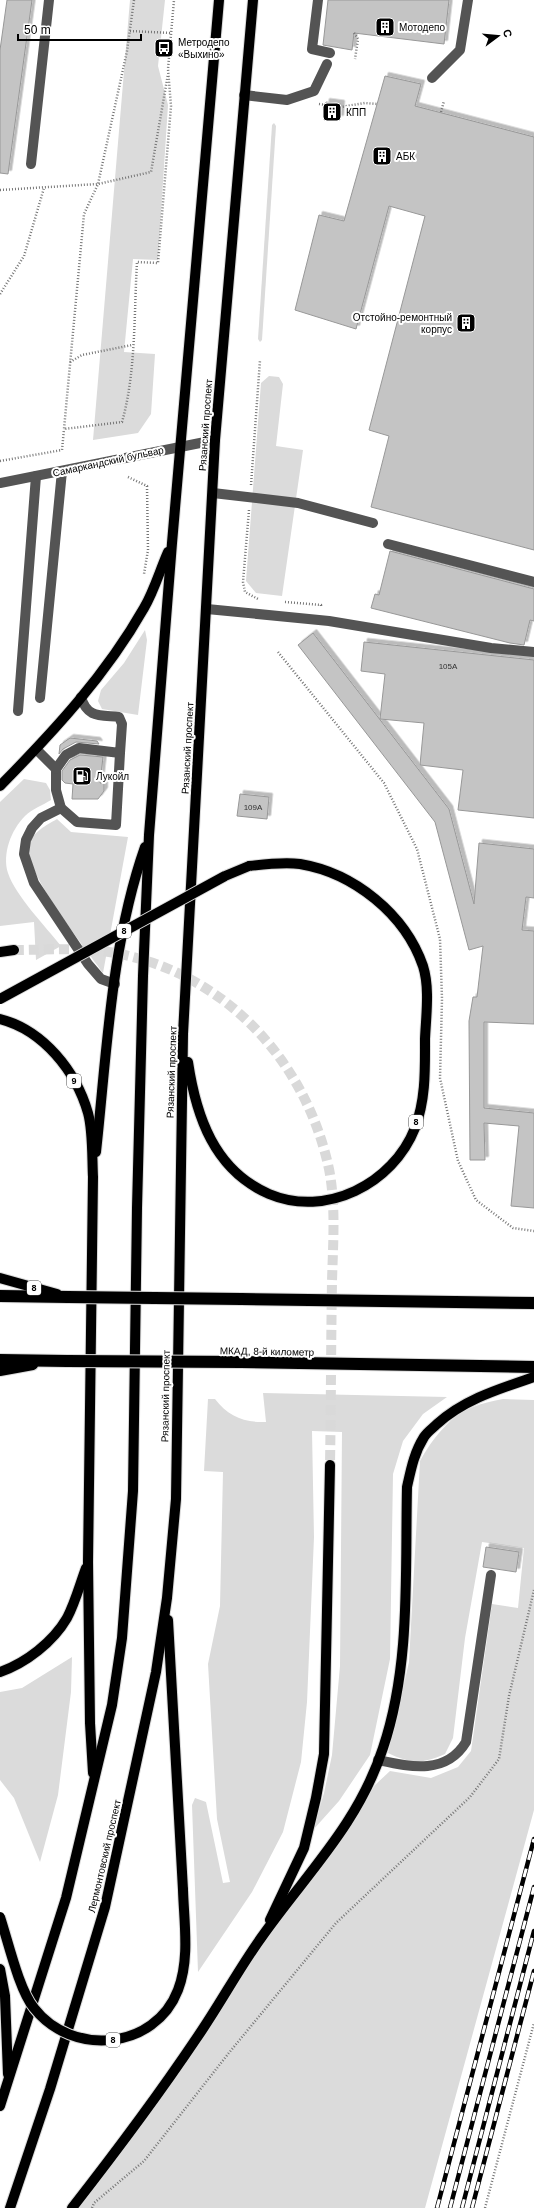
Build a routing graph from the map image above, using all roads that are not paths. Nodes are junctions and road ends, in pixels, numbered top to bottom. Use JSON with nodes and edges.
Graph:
{"nodes":[{"id":1,"x":49,"y":0,"type":"edge"},
{"id":2,"x":219,"y":0,"type":"edge"},
{"id":3,"x":254,"y":0,"type":"edge"},
{"id":4,"x":318,"y":0,"type":"edge"},
{"id":5,"x":468,"y":0,"type":"edge"},
{"id":6,"x":330,"y":53,"type":"dead end"},
{"id":7,"x":327,"y":64,"type":"dead end"},
{"id":8,"x":432,"y":78,"type":"dead end"},
{"id":9,"x":244,"y":96,"type":"junction"},
{"id":10,"x":31,"y":164,"type":"dead end"},
{"id":11,"x":215,"y":440,"type":"junction"},
{"id":12,"x":181,"y":446,"type":"junction"},
{"id":13,"x":62,"y":471,"type":"junction"},
{"id":14,"x":36,"y":476,"type":"junction"},
{"id":15,"x":0,"y":484,"type":"edge"},
{"id":16,"x":213,"y":493,"type":"junction"},
{"id":17,"x":373,"y":523,"type":"dead end"},
{"id":18,"x":172,"y":543,"type":"junction"},
{"id":19,"x":388,"y":544,"type":"dead end"},
{"id":20,"x":534,"y":582,"type":"edge"},
{"id":21,"x":207,"y":609,"type":"junction"},
{"id":22,"x":534,"y":652,"type":"edge"},
{"id":23,"x":81,"y":697,"type":"junction"},
{"id":24,"x":40,"y":698,"type":"dead end"},
{"id":25,"x":18,"y":711,"type":"dead end"},
{"id":26,"x":36,"y":749,"type":"junction"},
{"id":27,"x":120,"y":752,"type":"junction"},
{"id":28,"x":56,"y":769,"type":"junction"},
{"id":29,"x":0,"y":786,"type":"edge"},
{"id":30,"x":61,"y":808,"type":"junction"},
{"id":31,"x":149,"y":836,"type":"junction"},
{"id":32,"x":14,"y":950,"type":"tunnel mouth"},
{"id":33,"x":0,"y":952,"type":"edge"},
{"id":34,"x":115,"y":984,"type":"junction"},
{"id":35,"x":0,"y":999,"type":"edge"},
{"id":36,"x":0,"y":1019,"type":"edge"},
{"id":37,"x":184,"y":1034,"type":"junction"},
{"id":38,"x":93,"y":1177,"type":"junction"},
{"id":39,"x":0,"y":1278,"type":"edge"},
{"id":40,"x":0,"y":1296,"type":"edge"},
{"id":41,"x":68,"y":1297,"type":"junction"},
{"id":42,"x":534,"y":1303,"type":"edge"},
{"id":43,"x":0,"y":1360,"type":"edge"},
{"id":44,"x":67,"y":1361,"type":"junction"},
{"id":45,"x":534,"y":1367,"type":"edge"},
{"id":46,"x":0,"y":1371,"type":"edge"},
{"id":47,"x":534,"y":1377,"type":"edge"},
{"id":48,"x":330,"y":1465,"type":"tunnel mouth"},
{"id":49,"x":176,"y":1499,"type":"joint"},
{"id":50,"x":88,"y":1562,"type":"junction"},
{"id":51,"x":491,"y":1575,"type":"dead end"},
{"id":52,"x":167,"y":1598,"type":"junction"},
{"id":53,"x":0,"y":1672,"type":"edge"},
{"id":54,"x":378,"y":1760,"type":"junction"},
{"id":55,"x":94,"y":1785,"type":"junction"},
{"id":56,"x":0,"y":1917,"type":"edge"},
{"id":57,"x":261,"y":1938,"type":"junction"},
{"id":58,"x":0,"y":1969,"type":"edge"},
{"id":59,"x":8,"y":2082,"type":"junction"},
{"id":60,"x":0,"y":2106,"type":"edge"},
{"id":61,"x":10,"y":2208,"type":"edge"},
{"id":62,"x":72,"y":2208,"type":"edge"}],
"edges":[{"from":1,"to":10,"type":"street"},
{"from":2,"to":12,"type":"main road"},
{"from":3,"to":9,"type":"main road","name":"Рязанский проспект"},
{"from":4,"to":6,"type":"street"},
{"from":5,"to":8,"type":"street"},
{"from":7,"to":9,"type":"street"},
{"from":9,"to":11,"type":"main road","name":"Рязанский проспект"},
{"from":11,"to":12,"type":"street","name":"Самаркандский бульвар"},
{"from":11,"to":16,"type":"main road","name":"Рязанский проспект"},
{"from":12,"to":13,"type":"street","name":"Самаркандский бульвар"},
{"from":12,"to":18,"type":"main road"},
{"from":13,"to":14,"type":"street","name":"Самаркандский бульвар"},
{"from":13,"to":24,"type":"street"},
{"from":14,"to":15,"type":"street","name":"Самаркандский бульвар"},
{"from":14,"to":25,"type":"street"},
{"from":16,"to":17,"type":"street"},
{"from":16,"to":21,"type":"main road","name":"Рязанский проспект"},
{"from":18,"to":23,"type":"main road"},
{"from":18,"to":31,"type":"main road"},
{"from":19,"to":20,"type":"street"},
{"from":21,"to":22,"type":"street"},
{"from":21,"to":37,"type":"main road","name":"Рязанский проспект"},
{"from":23,"to":26,"type":"main road"},
{"from":23,"to":27,"type":"street"},
{"from":26,"to":28,"type":"street"},
{"from":26,"to":29,"type":"main road"},
{"from":27,"to":28,"type":"street"},
{"from":27,"to":30,"type":"street"},
{"from":28,"to":30,"type":"street"},
{"from":30,"to":34,"type":"street"},
{"from":31,"to":34,"type":"main road"},
{"from":31,"to":55,"type":"main road"},
{"from":32,"to":33,"type":"main road"},
{"from":34,"to":38,"type":"main road"},
{"from":35,"to":37,"type":"main road","number":"8","bridge":true},
{"from":36,"to":38,"type":"main road","number":"9"},
{"from":37,"to":49,"type":"main road","name":"Рязанский проспект"},
{"from":38,"to":50,"type":"main road"},
{"from":39,"to":41,"type":"main road","number":"8"},
{"from":40,"to":41,"type":"highway"},
{"from":41,"to":42,"type":"highway","bridge":true},
{"from":43,"to":44,"type":"highway","name":"МКАД, 8-й километр"},
{"from":44,"to":45,"type":"highway","name":"МКАД, 8-й километр","bridge":true},
{"from":44,"to":46,"type":"main road"},
{"from":47,"to":54,"type":"main road"},
{"from":48,"to":57,"type":"main road"},
{"from":49,"to":52,"type":"main road","name":"Лермонтовский проспект"},
{"from":50,"to":53,"type":"main road"},
{"from":50,"to":55,"type":"main road"},
{"from":51,"to":54,"type":"street"},
{"from":52,"to":56,"type":"main road","number":"8","bridge":true},
{"from":52,"to":61,"type":"main road","name":"Лермонтовский проспект"},
{"from":54,"to":57,"type":"main road"},
{"from":55,"to":59,"type":"main road"},
{"from":57,"to":62,"type":"main road"},
{"from":58,"to":59,"type":"main road"},
{"from":59,"to":60,"type":"main road"}]}
